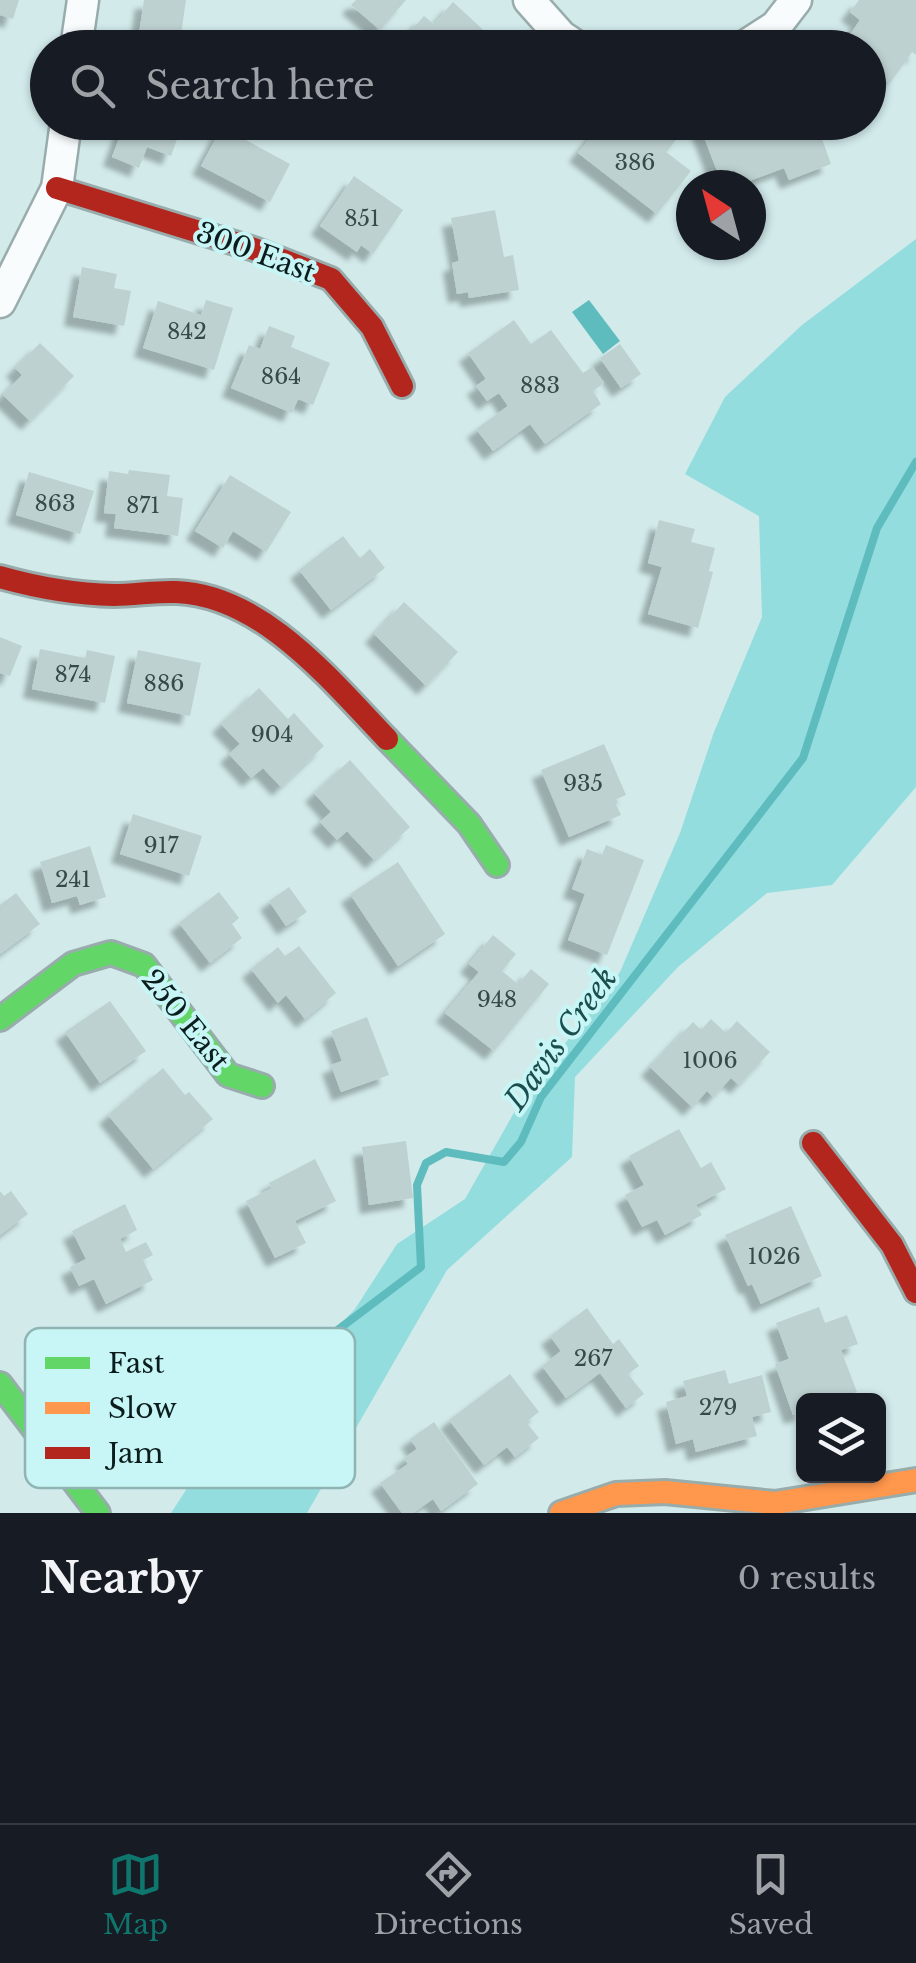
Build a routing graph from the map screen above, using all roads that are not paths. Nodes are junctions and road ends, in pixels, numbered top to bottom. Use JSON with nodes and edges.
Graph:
{"nodes":[{"id":1,"x":82,"y":0,"type":"edge"},
{"id":2,"x":529,"y":0,"type":"edge"},
{"id":3,"x":796,"y":0,"type":"edge"},
{"id":4,"x":78,"y":30,"type":"edge"},
{"id":5,"x":556,"y":30,"type":"edge"},
{"id":6,"x":770,"y":30,"type":"edge"},
{"id":7,"x":64,"y":140,"type":"edge"},
{"id":8,"x":57,"y":188,"type":"junction"},
{"id":9,"x":0,"y":302,"type":"edge"},
{"id":10,"x":402,"y":386,"type":"dead end"},
{"id":11,"x":0,"y":578,"type":"edge"},
{"id":12,"x":497,"y":865,"type":"dead end"},
{"id":13,"x":0,"y":1018,"type":"edge"},
{"id":14,"x":262,"y":1086,"type":"dead end"},
{"id":15,"x":813,"y":1143,"type":"dead end"},
{"id":16,"x":916,"y":1292,"type":"edge"},
{"id":17,"x":0,"y":1384,"type":"edge"},
{"id":18,"x":25,"y":1417,"type":"edge"},
{"id":19,"x":916,"y":1480,"type":"edge"},
{"id":20,"x":79,"y":1488,"type":"edge"},
{"id":21,"x":98,"y":1513,"type":"edge"},
{"id":22,"x":560,"y":1513,"type":"edge"}],
"edges":[{"from":1,"to":4,"type":"street"},
{"from":2,"to":5,"type":"street"},
{"from":3,"to":6,"type":"street"},
{"from":7,"to":8,"type":"street"},
{"from":8,"to":9,"type":"street"},
{"from":8,"to":10,"type":"street","name":"300 East"},
{"from":11,"to":12,"type":"street"},
{"from":13,"to":14,"type":"street","name":"250 East"},
{"from":15,"to":16,"type":"street"},
{"from":17,"to":18,"type":"street"},
{"from":19,"to":22,"type":"street"},
{"from":20,"to":21,"type":"street"}]}
